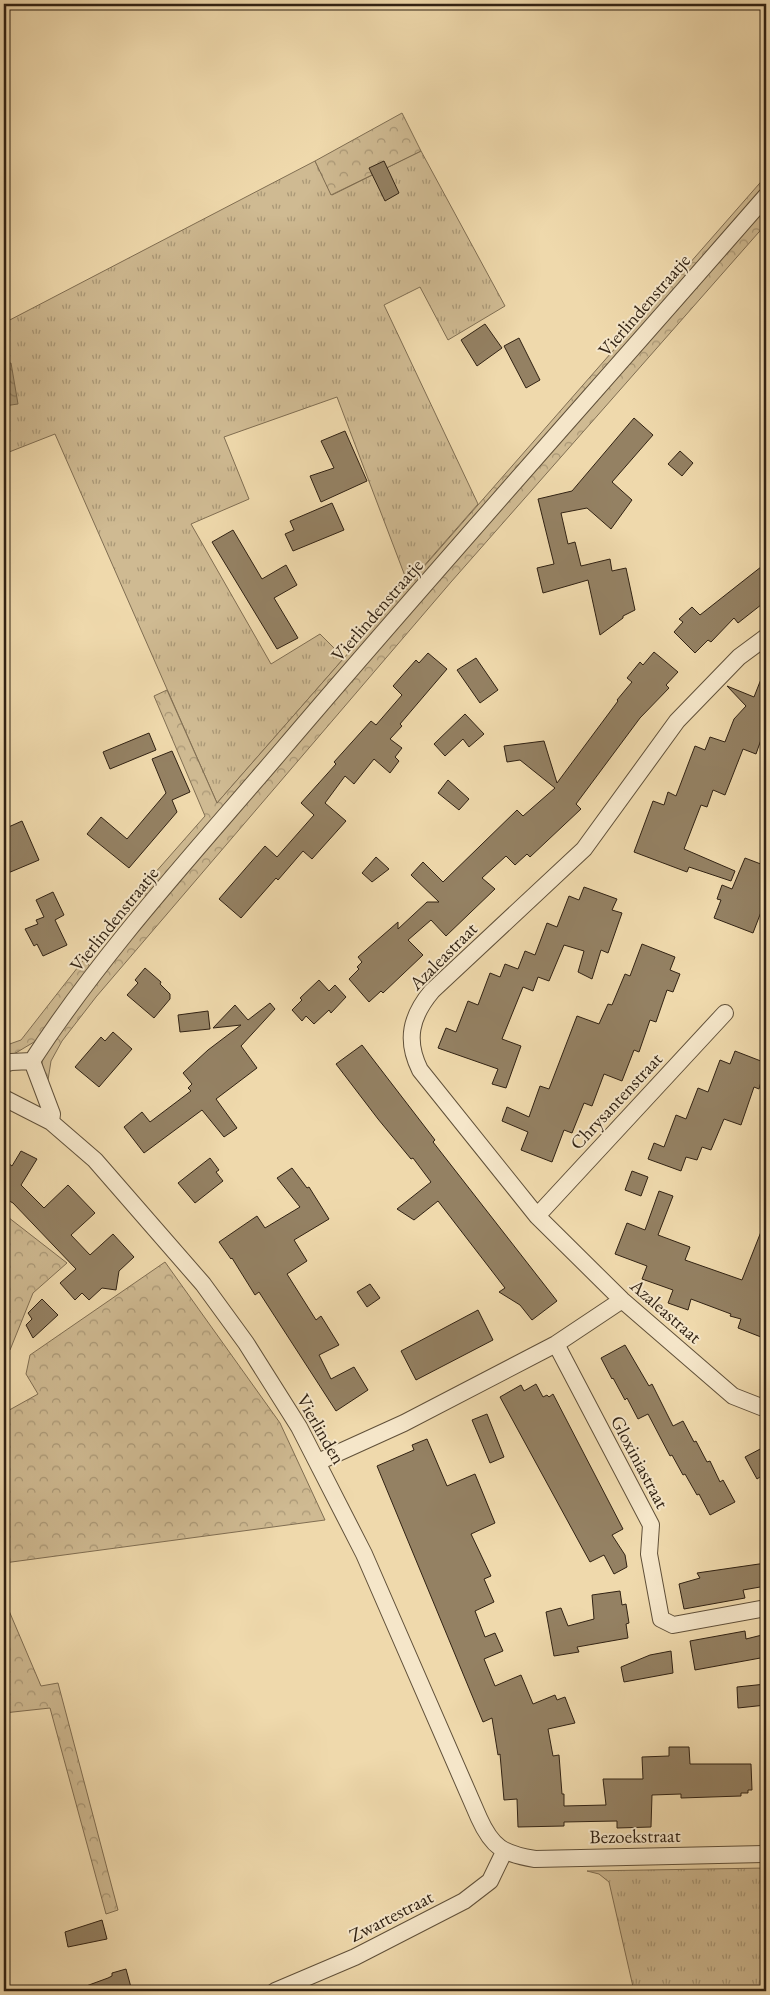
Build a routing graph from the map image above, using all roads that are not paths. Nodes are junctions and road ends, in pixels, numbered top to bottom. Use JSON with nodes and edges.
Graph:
{"nodes":[{"id":1,"x":766,"y":196,"type":"edge"},
{"id":2,"x":766,"y":637,"type":"edge"},
{"id":3,"x":726,"y":1013,"type":"dead end"},
{"id":4,"x":32,"y":1062,"type":"junction"},
{"id":5,"x":4,"y":1064,"type":"edge"},
{"id":6,"x":4,"y":1098,"type":"edge"},
{"id":7,"x":51,"y":1122,"type":"junction"},
{"id":8,"x":537,"y":1216,"type":"junction"},
{"id":9,"x":622,"y":1300,"type":"junction"},
{"id":10,"x":556,"y":1344,"type":"junction"},
{"id":11,"x":766,"y":1409,"type":"edge"},
{"id":12,"x":318,"y":1462,"type":"junction"},
{"id":13,"x":766,"y":1608,"type":"edge"},
{"id":14,"x":504,"y":1852,"type":"junction"},
{"id":15,"x":766,"y":1854,"type":"edge"},
{"id":16,"x":274,"y":1991,"type":"edge"}],
"edges":[{"from":1,"to":4,"type":"street","name":"Vierlindenstraatje"},
{"from":2,"to":8,"type":"street","name":"Azaleastraat"},
{"from":3,"to":8,"type":"street","name":"Chrysantenstraat"},
{"from":4,"to":5,"type":"street"},
{"from":4,"to":7,"type":"street"},
{"from":6,"to":7,"type":"street","name":"Vierlinden"},
{"from":7,"to":12,"type":"street","name":"Vierlinden"},
{"from":8,"to":9,"type":"street","name":"Azaleastraat"},
{"from":9,"to":10,"type":"street"},
{"from":9,"to":11,"type":"street","name":"Azaleastraat"},
{"from":10,"to":12,"type":"street"},
{"from":10,"to":13,"type":"street","name":"Gloxiniastraat"},
{"from":12,"to":14,"type":"street","name":"Vierlinden"},
{"from":14,"to":15,"type":"street","name":"Bezoekstraat"},
{"from":14,"to":16,"type":"street","name":"Zwartestraat"}]}
